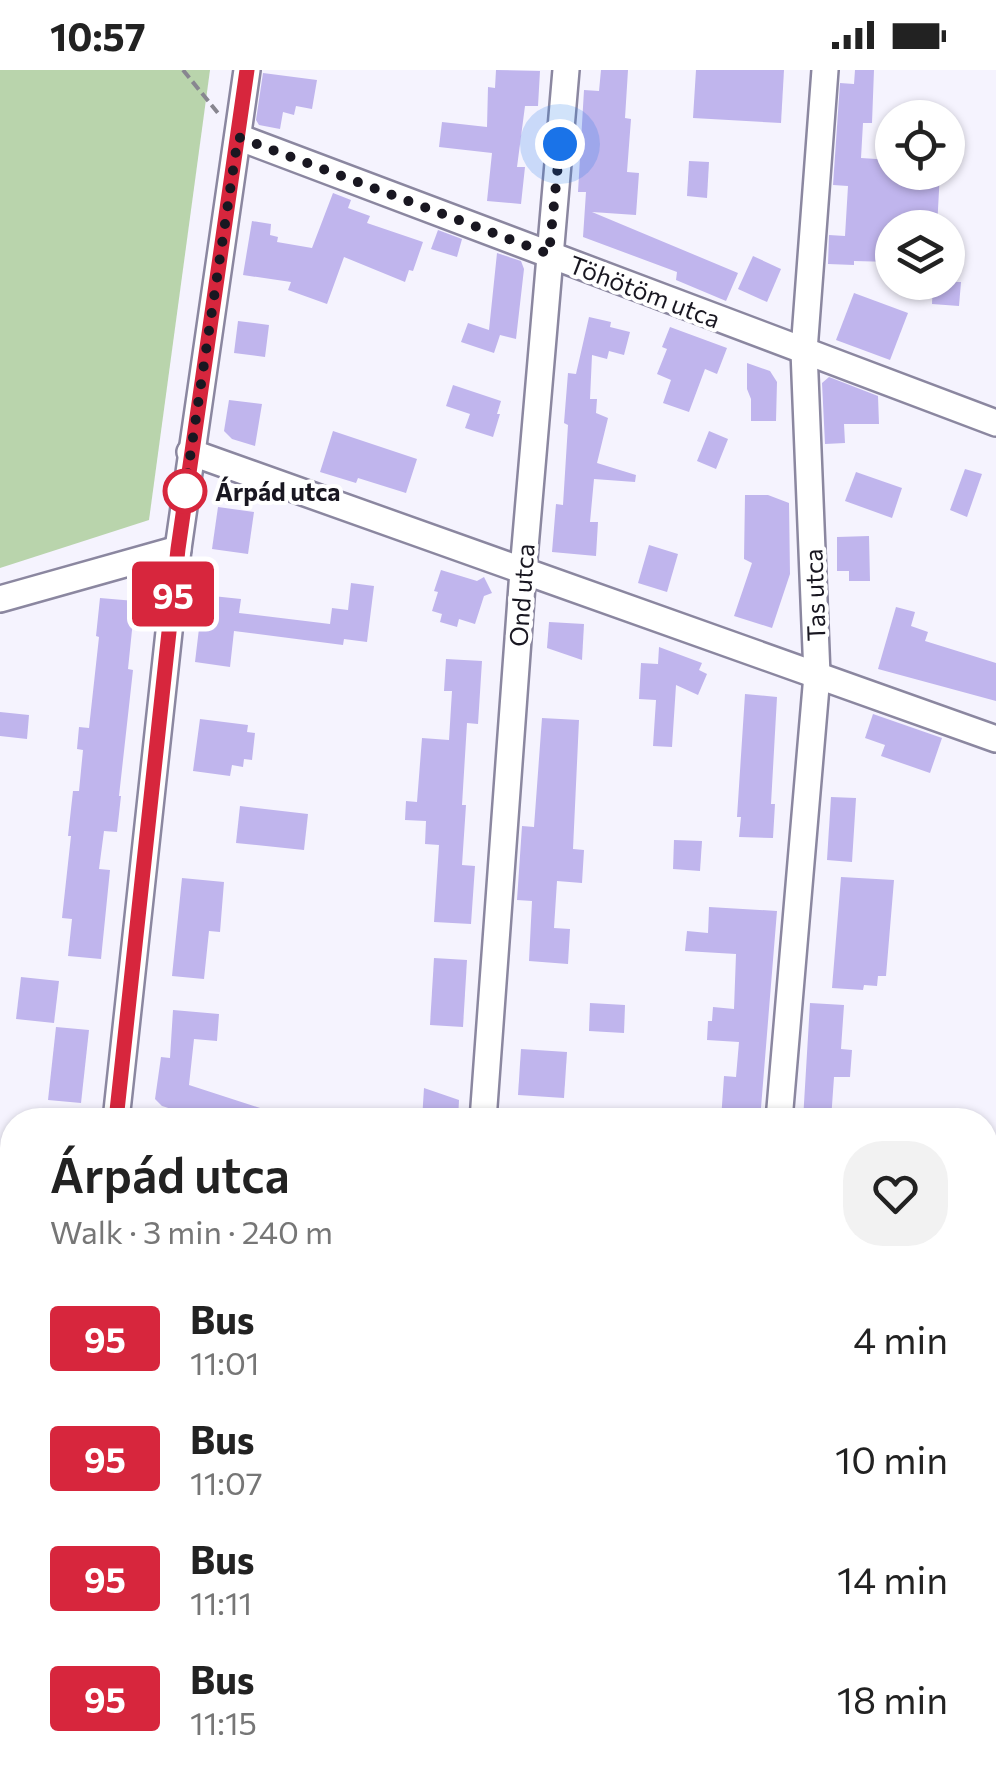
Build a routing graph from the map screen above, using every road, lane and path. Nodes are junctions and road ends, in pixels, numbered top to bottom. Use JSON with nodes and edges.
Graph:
{"nodes":[{"id":1,"x":183,"y":70,"type":"edge"},
{"id":2,"x":247,"y":70,"type":"edge"},
{"id":3,"x":566,"y":70,"type":"edge"},
{"id":4,"x":825,"y":70,"type":"edge"},
{"id":5,"x":238,"y":137,"type":"junction"},
{"id":6,"x":549,"y":254,"type":"junction"},
{"id":7,"x":804,"y":351,"type":"junction"},
{"id":8,"x":996,"y":424,"type":"edge"},
{"id":9,"x":190,"y":452,"type":"junction"},
{"id":10,"x":178,"y":549,"type":"junction"},
{"id":11,"x":523,"y":570,"type":"junction"},
{"id":12,"x":0,"y":598,"type":"edge"},
{"id":13,"x":817,"y":675,"type":"junction"},
{"id":14,"x":996,"y":738,"type":"edge"},
{"id":15,"x":121,"y":1108,"type":"edge"},
{"id":16,"x":485,"y":1108,"type":"edge"},
{"id":17,"x":779,"y":1108,"type":"edge"}],
"edges":[{"from":1,"to":5,"type":"path"},
{"from":2,"to":5,"type":"street"},
{"from":3,"to":6,"type":"street","name":"Ond utca"},
{"from":4,"to":7,"type":"street","name":"Tas utca"},
{"from":5,"to":6,"type":"street","name":"Töhötöm utca"},
{"from":5,"to":9,"type":"street"},
{"from":6,"to":7,"type":"street","name":"Töhötöm utca"},
{"from":6,"to":11,"type":"street","name":"Ond utca"},
{"from":7,"to":8,"type":"street","name":"Töhötöm utca"},
{"from":7,"to":13,"type":"street","name":"Tas utca"},
{"from":9,"to":10,"type":"street"},
{"from":9,"to":11,"type":"street"},
{"from":10,"to":12,"type":"street"},
{"from":10,"to":15,"type":"street"},
{"from":11,"to":13,"type":"street"},
{"from":11,"to":16,"type":"street","name":"Ond utca"},
{"from":13,"to":14,"type":"street"},
{"from":13,"to":17,"type":"street","name":"Tas utca"}]}
